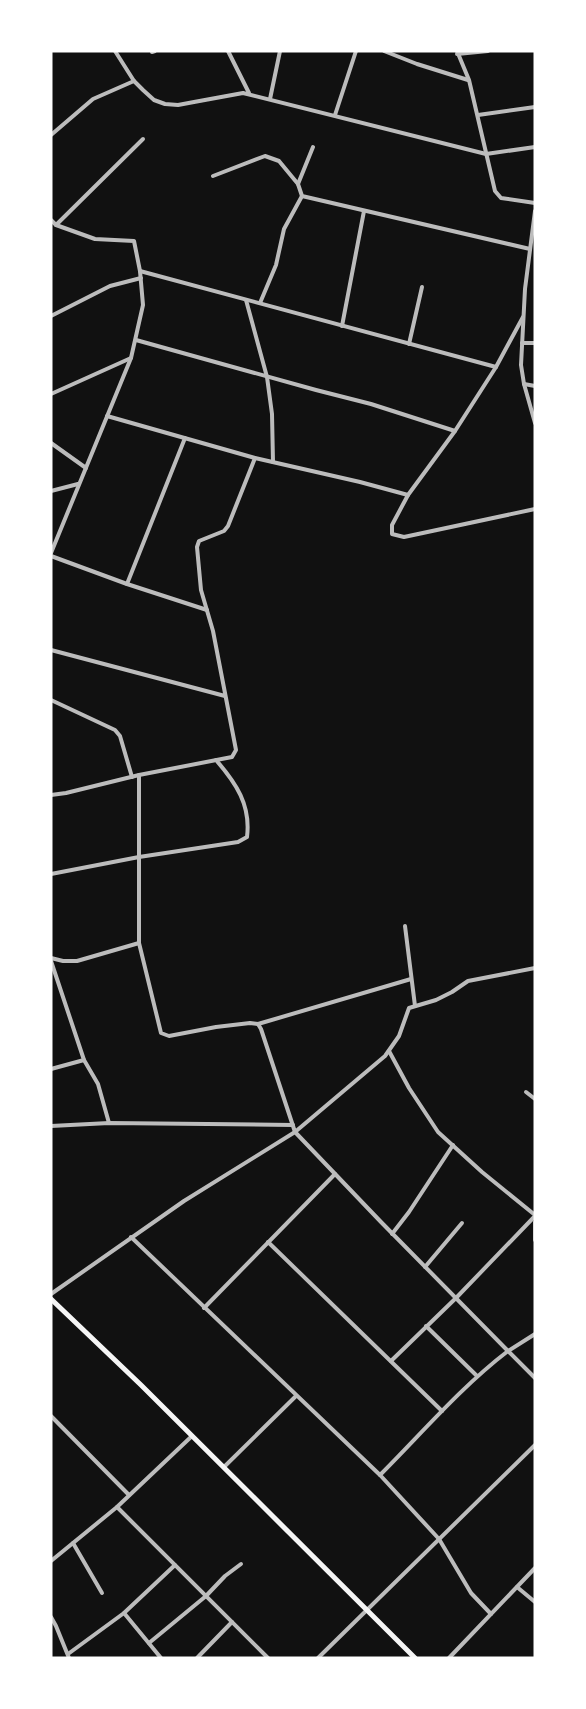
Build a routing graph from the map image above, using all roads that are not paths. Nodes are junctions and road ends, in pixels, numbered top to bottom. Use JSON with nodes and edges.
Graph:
{"nodes":[{"id":1,"x":115,"y":51,"type":"edge"},
{"id":2,"x":228,"y":51,"type":"edge"},
{"id":3,"x":280,"y":51,"type":"edge"},
{"id":4,"x":356,"y":51,"type":"edge"},
{"id":5,"x":384,"y":51,"type":"edge"},
{"id":6,"x":488,"y":51,"type":"edge"},
{"id":7,"x":457,"y":52,"type":"edge"},
{"id":8,"x":469,"y":80,"type":"junction"},
{"id":9,"x":134,"y":81,"type":"junction"},
{"id":10,"x":249,"y":94,"type":"junction"},
{"id":11,"x":270,"y":99,"type":"junction"},
{"id":12,"x":535,"y":107,"type":"edge"},
{"id":13,"x":478,"y":115,"type":"junction"},
{"id":14,"x":335,"y":116,"type":"junction"},
{"id":15,"x":51,"y":135,"type":"edge"},
{"id":16,"x":143,"y":139,"type":"dead end"},
{"id":17,"x":313,"y":147,"type":"dead end"},
{"id":18,"x":535,"y":147,"type":"edge"},
{"id":19,"x":486,"y":154,"type":"junction"},
{"id":20,"x":213,"y":176,"type":"dead end"},
{"id":21,"x":298,"y":184,"type":"junction"},
{"id":22,"x":302,"y":196,"type":"junction"},
{"id":23,"x":535,"y":203,"type":"edge"},
{"id":24,"x":364,"y":211,"type":"junction"},
{"id":25,"x":535,"y":211,"type":"edge"},
{"id":26,"x":51,"y":220,"type":"edge"},
{"id":27,"x":56,"y":225,"type":"junction"},
{"id":28,"x":530,"y":249,"type":"junction"},
{"id":29,"x":141,"y":271,"type":"junction"},
{"id":30,"x":141,"y":278,"type":"junction"},
{"id":31,"x":422,"y":287,"type":"dead end"},
{"id":32,"x":246,"y":300,"type":"junction"},
{"id":33,"x":260,"y":303,"type":"junction"},
{"id":34,"x":51,"y":316,"type":"edge"},
{"id":35,"x":524,"y":317,"type":"junction"},
{"id":36,"x":342,"y":326,"type":"junction"},
{"id":37,"x":136,"y":340,"type":"junction"},
{"id":38,"x":522,"y":343,"type":"junction"},
{"id":39,"x":535,"y":343,"type":"edge"},
{"id":40,"x":409,"y":344,"type":"junction"},
{"id":41,"x":131,"y":358,"type":"junction"},
{"id":42,"x":496,"y":367,"type":"junction"},
{"id":43,"x":267,"y":377,"type":"junction"},
{"id":44,"x":524,"y":384,"type":"junction"},
{"id":45,"x":535,"y":386,"type":"edge"},
{"id":46,"x":51,"y":394,"type":"edge"},
{"id":47,"x":107,"y":416,"type":"junction"},
{"id":48,"x":535,"y":423,"type":"edge"},
{"id":49,"x":455,"y":431,"type":"junction"},
{"id":50,"x":185,"y":438,"type":"junction"},
{"id":51,"x":51,"y":443,"type":"edge"},
{"id":52,"x":255,"y":458,"type":"junction"},
{"id":53,"x":273,"y":462,"type":"junction"},
{"id":54,"x":86,"y":468,"type":"junction"},
{"id":55,"x":79,"y":484,"type":"junction"},
{"id":56,"x":51,"y":491,"type":"edge"},
{"id":57,"x":408,"y":495,"type":"junction"},
{"id":58,"x":535,"y":509,"type":"edge"},
{"id":59,"x":51,"y":554,"type":"edge"},
{"id":60,"x":126,"y":584,"type":"junction"},
{"id":61,"x":207,"y":610,"type":"junction"},
{"id":62,"x":51,"y":650,"type":"edge"},
{"id":63,"x":225,"y":696,"type":"junction"},
{"id":64,"x":51,"y":700,"type":"edge"},
{"id":65,"x":216,"y":760,"type":"junction"},
{"id":66,"x":139,"y":775,"type":"junction"},
{"id":67,"x":132,"y":777,"type":"junction"},
{"id":68,"x":51,"y":795,"type":"edge"},
{"id":69,"x":139,"y":857,"type":"junction"},
{"id":70,"x":51,"y":874,"type":"edge"},
{"id":71,"x":405,"y":926,"type":"dead end"},
{"id":72,"x":139,"y":943,"type":"junction"},
{"id":73,"x":51,"y":959,"type":"edge"},
{"id":74,"x":535,"y":968,"type":"edge"},
{"id":75,"x":411,"y":979,"type":"junction"},
{"id":76,"x":415,"y":1006,"type":"junction"},
{"id":77,"x":258,"y":1024,"type":"junction"},
{"id":78,"x":389,"y":1051,"type":"junction"},
{"id":79,"x":84,"y":1060,"type":"junction"},
{"id":80,"x":51,"y":1069,"type":"edge"},
{"id":81,"x":526,"y":1092,"type":"dead end"},
{"id":82,"x":535,"y":1099,"type":"edge"},
{"id":83,"x":110,"y":1123,"type":"junction"},
{"id":84,"x":51,"y":1125,"type":"edge"},
{"id":85,"x":293,"y":1125,"type":"junction"},
{"id":86,"x":295,"y":1132,"type":"junction"},
{"id":87,"x":453,"y":1145,"type":"junction"},
{"id":88,"x":336,"y":1174,"type":"junction"},
{"id":89,"x":535,"y":1216,"type":"edge"},
{"id":90,"x":535,"y":1222,"type":"edge"},
{"id":91,"x":462,"y":1223,"type":"dead end"},
{"id":92,"x":392,"y":1234,"type":"junction"},
{"id":93,"x":131,"y":1238,"type":"junction"},
{"id":94,"x":535,"y":1240,"type":"edge"},
{"id":95,"x":268,"y":1242,"type":"junction"},
{"id":96,"x":425,"y":1267,"type":"junction"},
{"id":97,"x":51,"y":1294,"type":"edge"},
{"id":98,"x":456,"y":1298,"type":"junction"},
{"id":99,"x":51,"y":1299,"type":"edge"},
{"id":100,"x":204,"y":1308,"type":"junction"},
{"id":101,"x":426,"y":1326,"type":"junction"},
{"id":102,"x":535,"y":1334,"type":"edge"},
{"id":103,"x":508,"y":1351,"type":"junction"},
{"id":104,"x":391,"y":1361,"type":"junction"},
{"id":105,"x":477,"y":1376,"type":"junction"},
{"id":106,"x":535,"y":1378,"type":"edge"},
{"id":107,"x":296,"y":1396,"type":"junction"},
{"id":108,"x":442,"y":1411,"type":"junction"},
{"id":109,"x":51,"y":1416,"type":"edge"},
{"id":110,"x":192,"y":1436,"type":"junction"},
{"id":111,"x":535,"y":1445,"type":"edge"},
{"id":112,"x":224,"y":1468,"type":"junction"},
{"id":113,"x":380,"y":1475,"type":"junction"},
{"id":114,"x":129,"y":1495,"type":"junction"},
{"id":115,"x":117,"y":1507,"type":"junction"},
{"id":116,"x":439,"y":1539,"type":"junction"},
{"id":117,"x":73,"y":1543,"type":"junction"},
{"id":118,"x":51,"y":1561,"type":"edge"},
{"id":119,"x":241,"y":1564,"type":"dead end"},
{"id":120,"x":175,"y":1565,"type":"junction"},
{"id":121,"x":535,"y":1568,"type":"edge"},
{"id":122,"x":517,"y":1587,"type":"junction"},
{"id":123,"x":102,"y":1593,"type":"dead end"},
{"id":124,"x":206,"y":1596,"type":"junction"},
{"id":125,"x":535,"y":1602,"type":"edge"},
{"id":126,"x":367,"y":1610,"type":"junction"},
{"id":127,"x":124,"y":1613,"type":"junction"},
{"id":128,"x":491,"y":1614,"type":"junction"},
{"id":129,"x":51,"y":1617,"type":"edge"},
{"id":130,"x":232,"y":1622,"type":"junction"},
{"id":131,"x":149,"y":1643,"type":"junction"},
{"id":132,"x":68,"y":1656,"type":"edge"},
{"id":133,"x":161,"y":1658,"type":"edge"},
{"id":134,"x":197,"y":1658,"type":"edge"},
{"id":135,"x":268,"y":1658,"type":"edge"},
{"id":136,"x":318,"y":1658,"type":"edge"},
{"id":137,"x":415,"y":1658,"type":"edge"},
{"id":138,"x":448,"y":1658,"type":"edge"}],
"edges":[{"from":1,"to":9,"type":"street"},
{"from":2,"to":10,"type":"street"},
{"from":3,"to":11,"type":"street"},
{"from":4,"to":14,"type":"street"},
{"from":5,"to":8,"type":"street"},
{"from":6,"to":7,"type":"street"},
{"from":7,"to":8,"type":"street"},
{"from":8,"to":13,"type":"street"},
{"from":9,"to":10,"type":"street"},
{"from":9,"to":15,"type":"street"},
{"from":10,"to":11,"type":"street"},
{"from":11,"to":14,"type":"street"},
{"from":12,"to":13,"type":"street"},
{"from":13,"to":19,"type":"street"},
{"from":14,"to":19,"type":"street"},
{"from":16,"to":27,"type":"street"},
{"from":17,"to":21,"type":"street"},
{"from":18,"to":19,"type":"street"},
{"from":19,"to":23,"type":"street"},
{"from":20,"to":21,"type":"street"},
{"from":21,"to":22,"type":"street"},
{"from":22,"to":24,"type":"street"},
{"from":22,"to":33,"type":"street"},
{"from":24,"to":28,"type":"street"},
{"from":24,"to":36,"type":"street"},
{"from":25,"to":28,"type":"street"},
{"from":26,"to":27,"type":"street"},
{"from":27,"to":29,"type":"street"},
{"from":28,"to":35,"type":"street"},
{"from":29,"to":30,"type":"street"},
{"from":29,"to":32,"type":"street"},
{"from":30,"to":34,"type":"street"},
{"from":30,"to":37,"type":"street"},
{"from":31,"to":40,"type":"street"},
{"from":32,"to":33,"type":"street"},
{"from":32,"to":43,"type":"street"},
{"from":33,"to":36,"type":"street"},
{"from":35,"to":38,"type":"street"},
{"from":35,"to":42,"type":"street"},
{"from":36,"to":40,"type":"street"},
{"from":37,"to":41,"type":"street"},
{"from":37,"to":43,"type":"street"},
{"from":38,"to":39,"type":"street"},
{"from":38,"to":44,"type":"street"},
{"from":40,"to":42,"type":"street"},
{"from":41,"to":46,"type":"street"},
{"from":41,"to":47,"type":"street"},
{"from":42,"to":49,"type":"street"},
{"from":43,"to":49,"type":"street"},
{"from":43,"to":53,"type":"street"},
{"from":44,"to":45,"type":"street"},
{"from":44,"to":48,"type":"street"},
{"from":47,"to":50,"type":"street"},
{"from":47,"to":54,"type":"street"},
{"from":49,"to":57,"type":"street"},
{"from":50,"to":52,"type":"street"},
{"from":50,"to":60,"type":"street"},
{"from":51,"to":54,"type":"street"},
{"from":52,"to":53,"type":"street"},
{"from":52,"to":61,"type":"street"},
{"from":53,"to":57,"type":"street"},
{"from":54,"to":55,"type":"street"},
{"from":55,"to":56,"type":"street"},
{"from":55,"to":59,"type":"street"},
{"from":57,"to":58,"type":"street"},
{"from":59,"to":60,"type":"street"},
{"from":60,"to":61,"type":"street"},
{"from":61,"to":63,"type":"street"},
{"from":62,"to":63,"type":"street"},
{"from":63,"to":65,"type":"street"},
{"from":64,"to":67,"type":"street"},
{"from":65,"to":66,"type":"street"},
{"from":65,"to":69,"type":"street"},
{"from":66,"to":67,"type":"street"},
{"from":66,"to":69,"type":"street"},
{"from":67,"to":68,"type":"street"},
{"from":69,"to":70,"type":"street"},
{"from":69,"to":72,"type":"street"},
{"from":71,"to":75,"type":"street"},
{"from":72,"to":73,"type":"street"},
{"from":72,"to":77,"type":"street"},
{"from":73,"to":79,"type":"street"},
{"from":74,"to":76,"type":"street"},
{"from":75,"to":76,"type":"street"},
{"from":75,"to":77,"type":"street"},
{"from":76,"to":78,"type":"street"},
{"from":77,"to":85,"type":"street"},
{"from":78,"to":86,"type":"street"},
{"from":78,"to":87,"type":"street"},
{"from":79,"to":80,"type":"street"},
{"from":79,"to":83,"type":"street"},
{"from":81,"to":82,"type":"street"},
{"from":83,"to":84,"type":"street"},
{"from":83,"to":85,"type":"street"},
{"from":85,"to":86,"type":"street"},
{"from":86,"to":88,"type":"street"},
{"from":86,"to":93,"type":"street"},
{"from":87,"to":89,"type":"street"},
{"from":87,"to":92,"type":"street"},
{"from":88,"to":92,"type":"street"},
{"from":88,"to":95,"type":"street"},
{"from":89,"to":98,"type":"street"},
{"from":90,"to":94,"type":"street"},
{"from":91,"to":96,"type":"street"},
{"from":92,"to":96,"type":"street"},
{"from":93,"to":97,"type":"street"},
{"from":93,"to":100,"type":"street"},
{"from":95,"to":100,"type":"street"},
{"from":95,"to":104,"type":"street"},
{"from":96,"to":98,"type":"street"},
{"from":98,"to":101,"type":"street"},
{"from":98,"to":103,"type":"street"},
{"from":99,"to":110,"type":"main road"},
{"from":100,"to":107,"type":"street"},
{"from":101,"to":104,"type":"street"},
{"from":101,"to":105,"type":"street"},
{"from":102,"to":103,"type":"street"},
{"from":103,"to":105,"type":"street"},
{"from":103,"to":106,"type":"street"},
{"from":104,"to":108,"type":"street"},
{"from":105,"to":108,"type":"street"},
{"from":107,"to":112,"type":"street"},
{"from":107,"to":113,"type":"street"},
{"from":108,"to":113,"type":"street"},
{"from":109,"to":114,"type":"street"},
{"from":110,"to":112,"type":"main road"},
{"from":110,"to":114,"type":"street"},
{"from":111,"to":116,"type":"street"},
{"from":112,"to":126,"type":"main road"},
{"from":113,"to":116,"type":"street"},
{"from":114,"to":115,"type":"street"},
{"from":115,"to":117,"type":"street"},
{"from":115,"to":120,"type":"street"},
{"from":116,"to":126,"type":"street"},
{"from":116,"to":128,"type":"street"},
{"from":117,"to":118,"type":"street"},
{"from":117,"to":123,"type":"street"},
{"from":119,"to":124,"type":"street"},
{"from":120,"to":124,"type":"street"},
{"from":120,"to":127,"type":"street"},
{"from":121,"to":122,"type":"street"},
{"from":122,"to":125,"type":"street"},
{"from":122,"to":128,"type":"street"},
{"from":124,"to":130,"type":"street"},
{"from":124,"to":131,"type":"street"},
{"from":126,"to":136,"type":"street"},
{"from":126,"to":137,"type":"main road"},
{"from":127,"to":131,"type":"street"},
{"from":127,"to":132,"type":"street"},
{"from":128,"to":138,"type":"street"},
{"from":129,"to":132,"type":"street"},
{"from":130,"to":134,"type":"street"},
{"from":130,"to":135,"type":"street"},
{"from":131,"to":133,"type":"street"}]}
